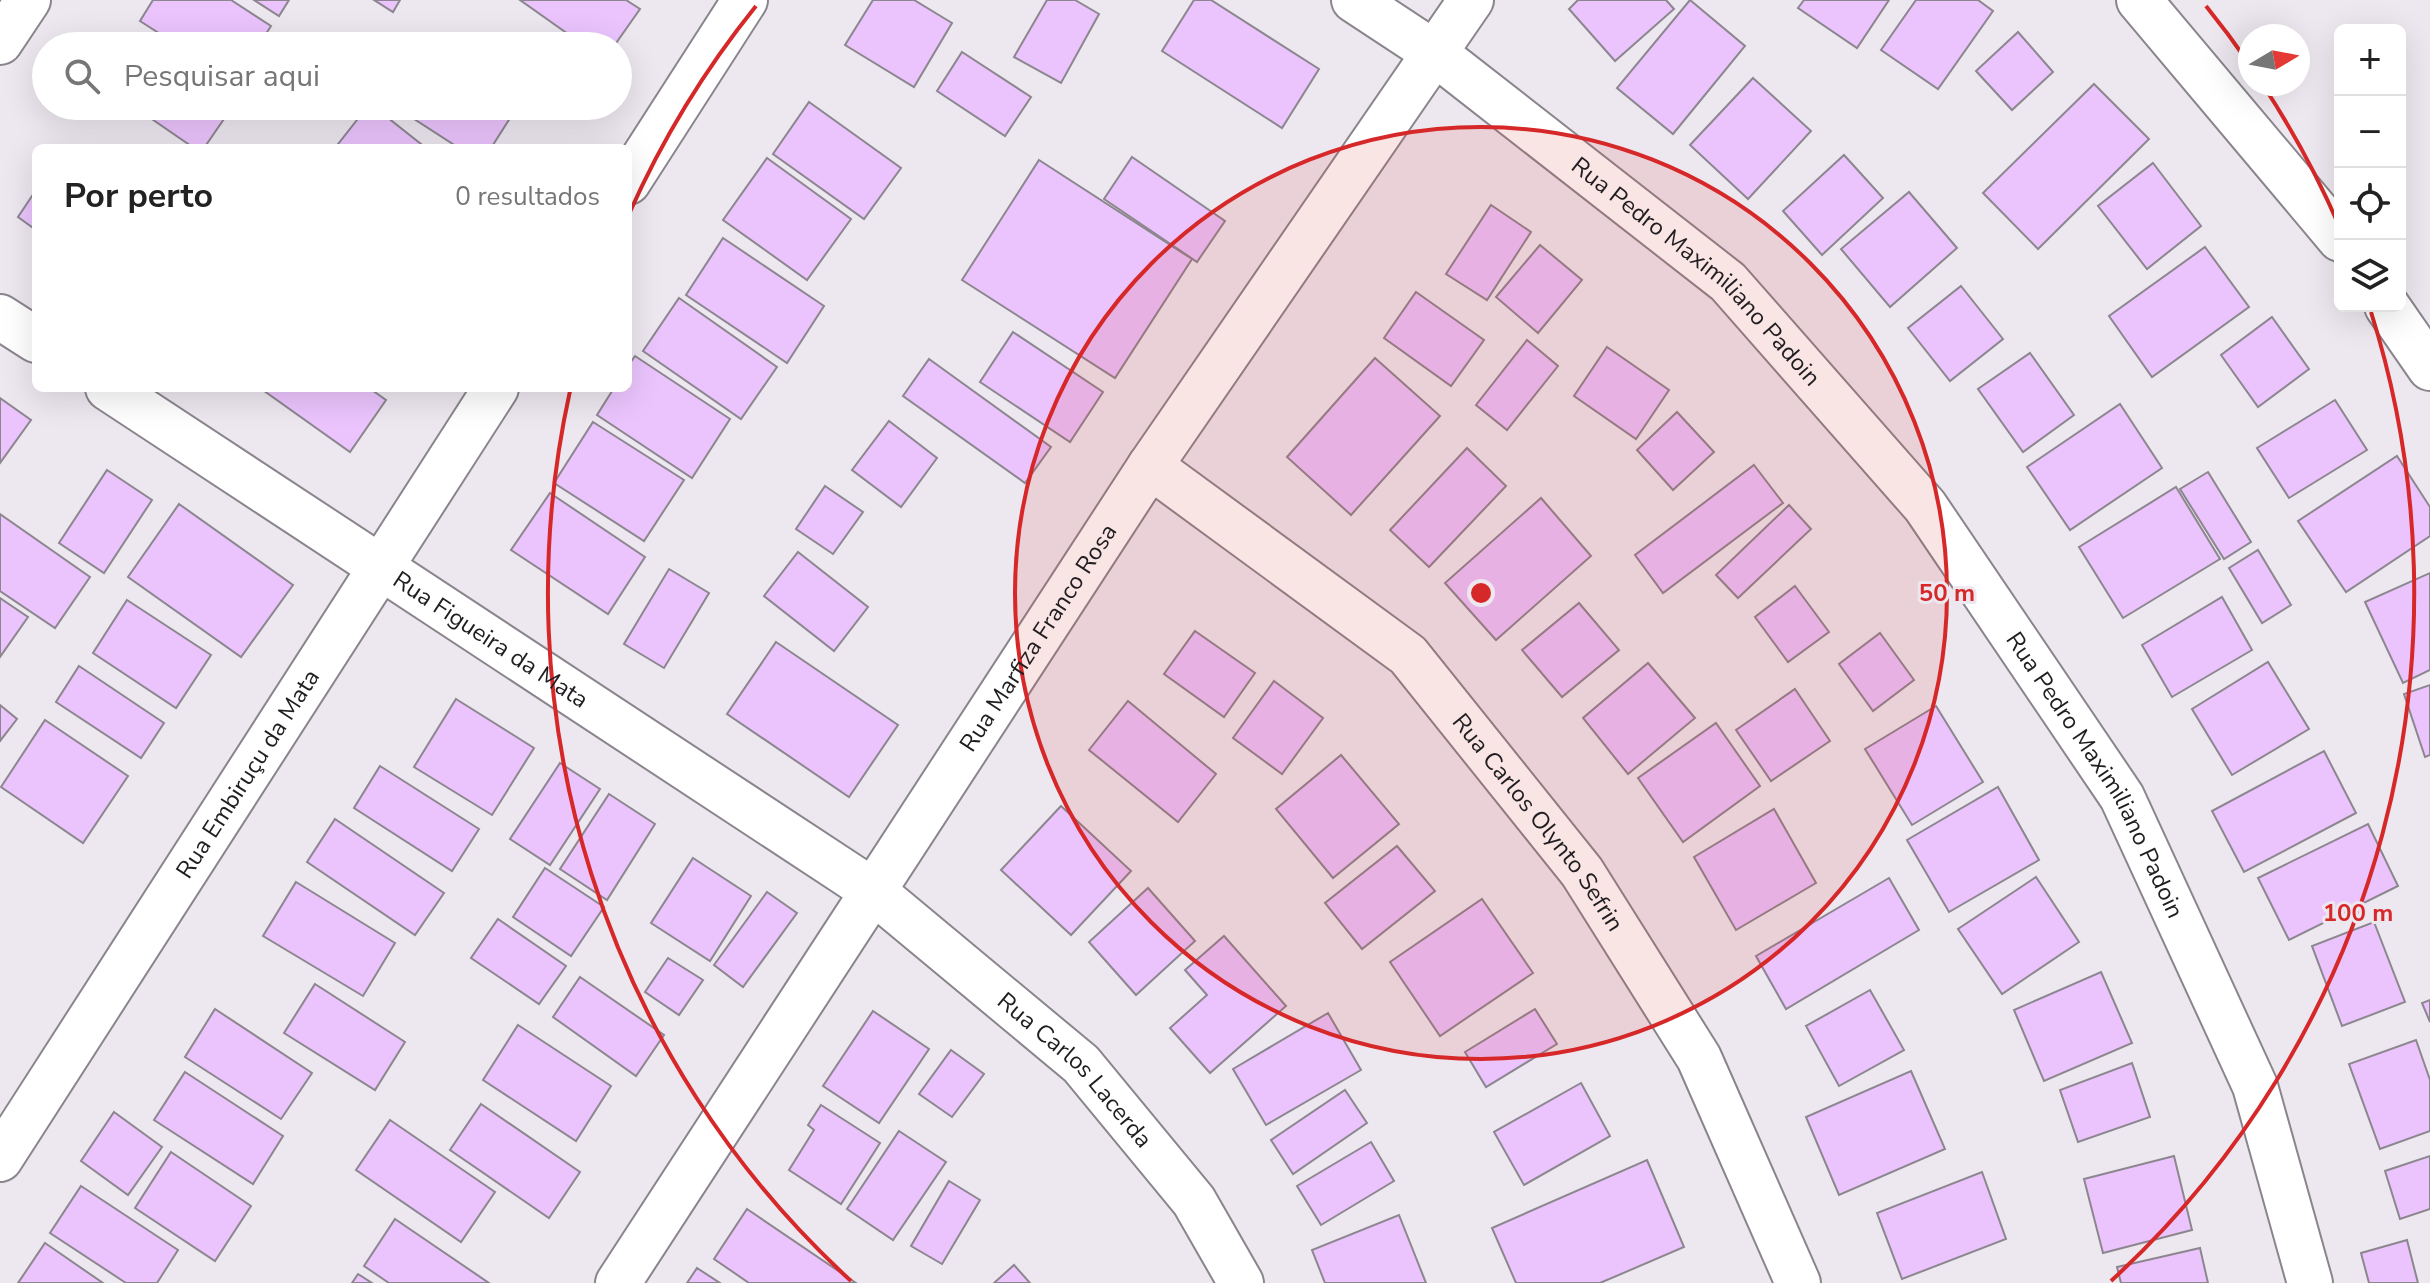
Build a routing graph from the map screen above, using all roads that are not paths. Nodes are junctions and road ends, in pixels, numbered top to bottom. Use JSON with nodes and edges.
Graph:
{"nodes":[{"id":1,"x":28,"y":0,"type":"edge"},
{"id":2,"x":745,"y":0,"type":"edge"},
{"id":3,"x":1354,"y":0,"type":"edge"},
{"id":4,"x":1471,"y":0,"type":"edge"},
{"id":5,"x":2139,"y":0,"type":"edge"},
{"id":6,"x":0,"y":42,"type":"edge"},
{"id":7,"x":1436,"y":54,"type":"junction"},
{"id":8,"x":632,"y":176,"type":"edge"},
{"id":9,"x":2334,"y":231,"type":"edge"},
{"id":10,"x":2391,"y":312,"type":"edge"},
{"id":11,"x":0,"y":317,"type":"edge"},
{"id":12,"x":32,"y":337,"type":"edge"},
{"id":13,"x":2430,"y":368,"type":"edge"},
{"id":14,"x":114,"y":392,"type":"edge"},
{"id":15,"x":493,"y":392,"type":"edge"},
{"id":16,"x":1150,"y":466,"type":"junction"},
{"id":17,"x":380,"y":567,"type":"junction"},
{"id":18,"x":873,"y":891,"type":"junction"},
{"id":19,"x":0,"y":1159,"type":"edge"},
{"id":20,"x":618,"y":1283,"type":"edge"},
{"id":21,"x":1241,"y":1283,"type":"edge"},
{"id":22,"x":1798,"y":1283,"type":"edge"},
{"id":23,"x":2310,"y":1283,"type":"edge"}],
"edges":[{"from":1,"to":6,"type":"street"},
{"from":2,"to":8,"type":"street"},
{"from":3,"to":7,"type":"street","name":"Rua Pedro Maximiliano Padoin"},
{"from":4,"to":7,"type":"street","name":"Rua Marfiza Franco Rosa"},
{"from":5,"to":9,"type":"street"},
{"from":7,"to":16,"type":"street","name":"Rua Marfiza Franco Rosa"},
{"from":7,"to":23,"type":"street","name":"Rua Pedro Maximiliano Padoin"},
{"from":10,"to":13,"type":"street"},
{"from":11,"to":12,"type":"street"},
{"from":14,"to":17,"type":"street","name":"Rua Figueira da Mata"},
{"from":15,"to":17,"type":"street","name":"Rua Embiruçu da Mata"},
{"from":16,"to":18,"type":"street","name":"Rua Marfiza Franco Rosa"},
{"from":16,"to":22,"type":"street","name":"Rua Carlos Olynto Sefrin"},
{"from":17,"to":18,"type":"street","name":"Rua Figueira da Mata"},
{"from":17,"to":19,"type":"street","name":"Rua Embiruçu da Mata"},
{"from":18,"to":20,"type":"street","name":"Rua Marfiza Franco Rosa"},
{"from":18,"to":21,"type":"street","name":"Rua Carlos Lacerda"}]}
